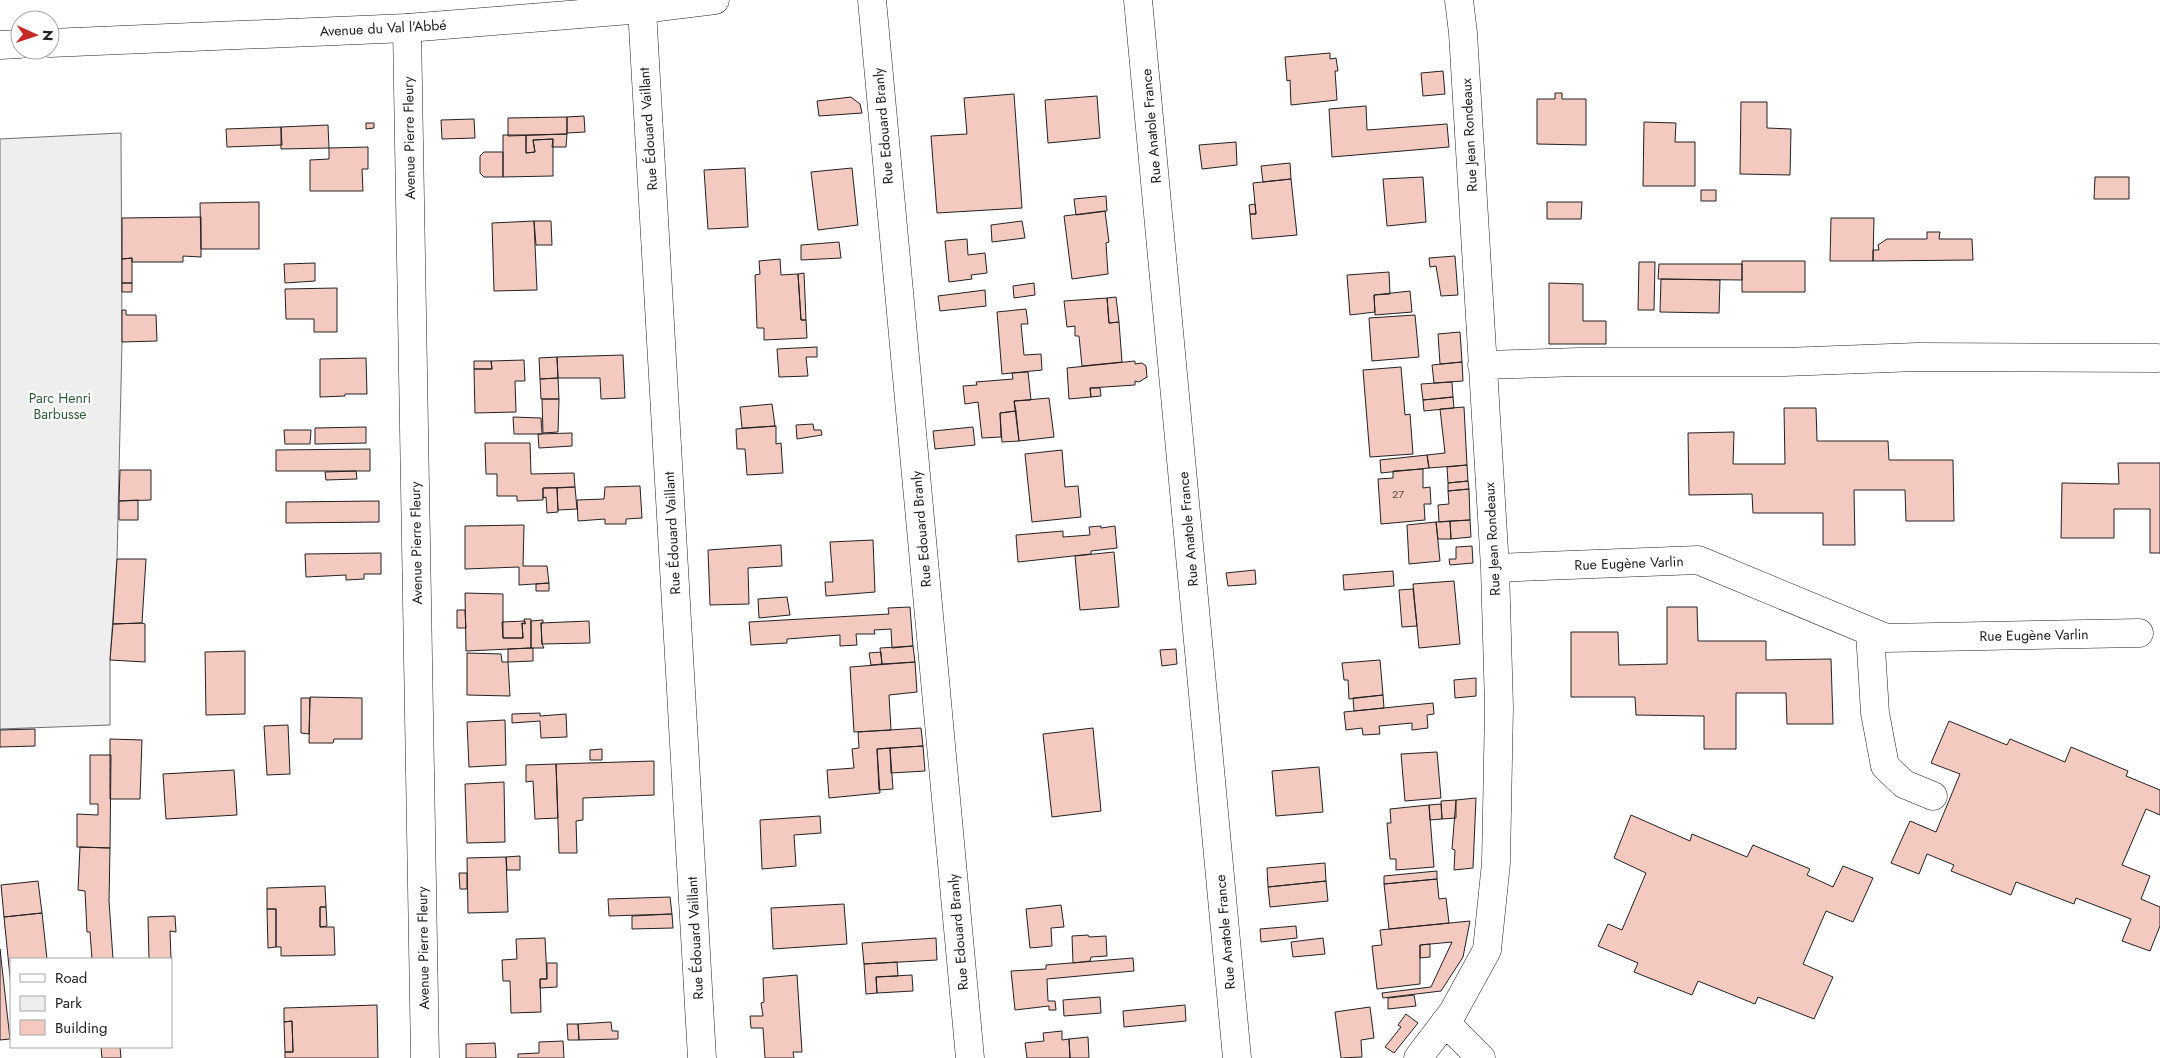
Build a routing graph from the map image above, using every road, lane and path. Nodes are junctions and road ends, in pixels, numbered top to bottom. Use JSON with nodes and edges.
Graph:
{"nodes":[{"id":1,"x":715,"y":0,"type":"edge"},
{"id":2,"x":872,"y":0,"type":"edge"},
{"id":3,"x":1138,"y":0,"type":"edge"},
{"id":4,"x":1459,"y":0,"type":"edge"},
{"id":5,"x":642,"y":9,"type":"junction"},
{"id":6,"x":407,"y":28,"type":"junction"},
{"id":7,"x":60,"y":43,"type":"edge"},
{"id":8,"x":2156,"y":358,"type":"dead end"},
{"id":9,"x":1482,"y":365,"type":"junction"},
{"id":10,"x":1495,"y":568,"type":"junction"},
{"id":11,"x":1870,"y":632,"type":"junction"},
{"id":12,"x":2139,"y":633,"type":"dead end"},
{"id":13,"x":1933,"y":796,"type":"dead end"},
{"id":14,"x":1455,"y":1039,"type":"edge"},
{"id":15,"x":424,"y":1058,"type":"edge"},
{"id":16,"x":702,"y":1058,"type":"edge"},
{"id":17,"x":970,"y":1058,"type":"edge"},
{"id":18,"x":1237,"y":1058,"type":"edge"},
{"id":19,"x":1418,"y":1058,"type":"edge"},
{"id":20,"x":1481,"y":1058,"type":"edge"}],
"edges":[{"from":1,"to":5,"type":"street","name":"Avenue du Val l'Abbé"},
{"from":2,"to":17,"type":"street","name":"Rue Edouard Branly"},
{"from":3,"to":18,"type":"street","name":"Rue Anatole France"},
{"from":4,"to":9,"type":"street","name":"Rue Jean Rondeaux"},
{"from":5,"to":6,"type":"street","name":"Avenue du Val l'Abbé"},
{"from":5,"to":16,"type":"street","name":"Rue Édouard Vaillant"},
{"from":6,"to":7,"type":"street","name":"Avenue du Val l'Abbé"},
{"from":6,"to":15,"type":"street","name":"Avenue Pierre Fleury"},
{"from":8,"to":9,"type":"street"},
{"from":9,"to":10,"type":"street","name":"Rue Jean Rondeaux"},
{"from":10,"to":11,"type":"street","name":"Rue Eugène Varlin"},
{"from":10,"to":14,"type":"street","name":"Rue Jean Rondeaux"},
{"from":11,"to":12,"type":"street","name":"Rue Eugène Varlin"},
{"from":11,"to":13,"type":"street"},
{"from":14,"to":19,"type":"street","name":"Rue Jean Rondeaux"},
{"from":14,"to":20,"type":"street"}]}
